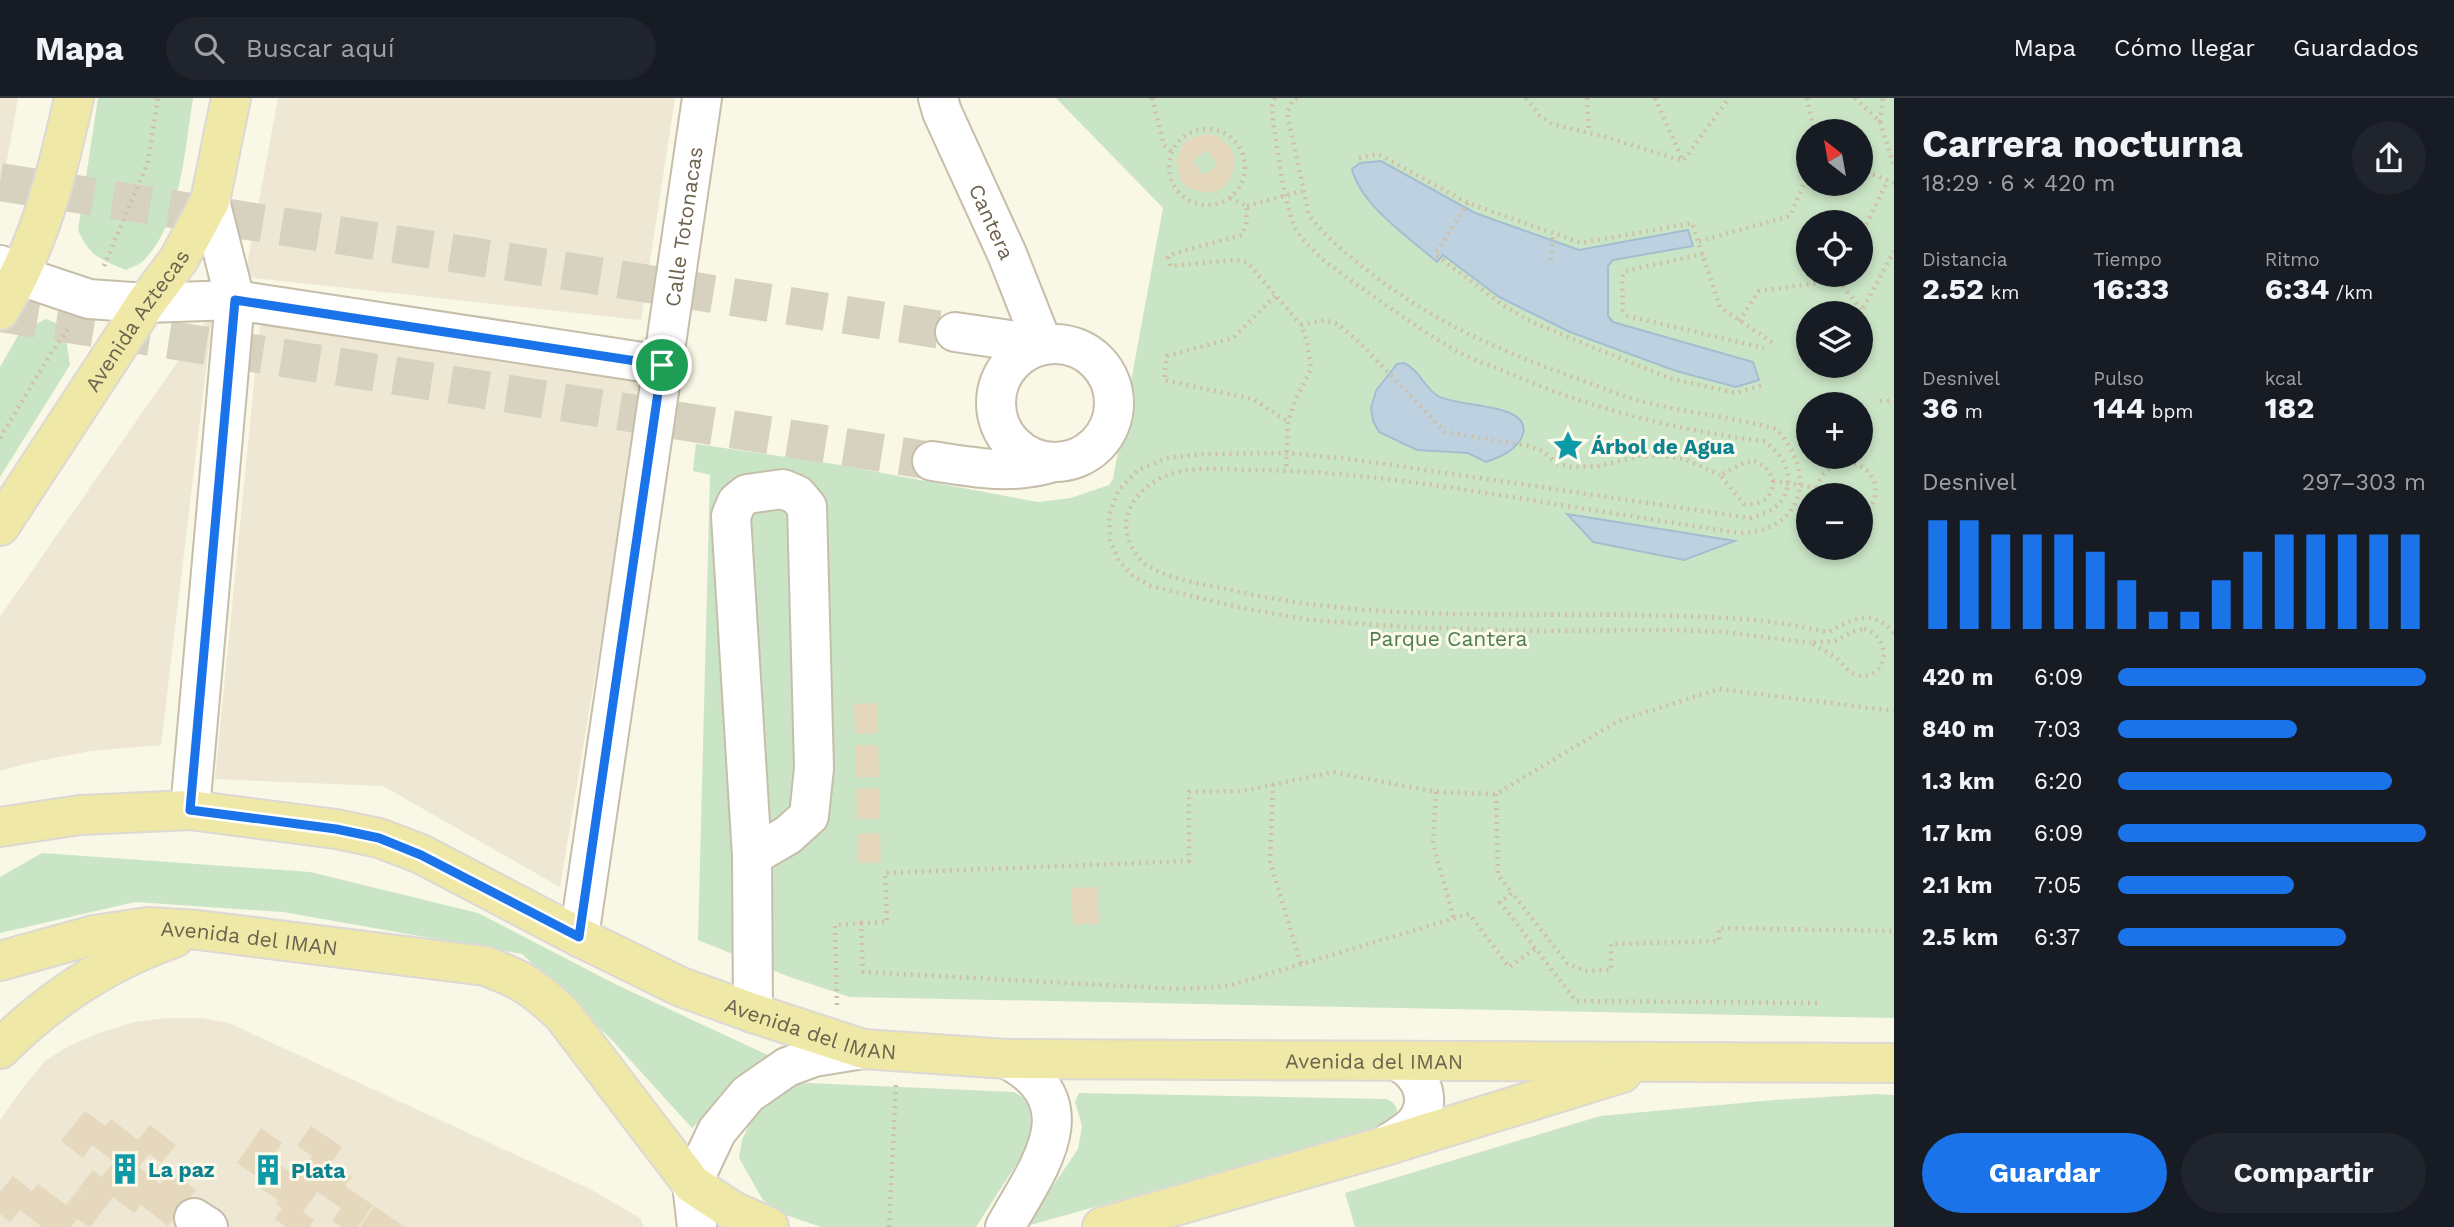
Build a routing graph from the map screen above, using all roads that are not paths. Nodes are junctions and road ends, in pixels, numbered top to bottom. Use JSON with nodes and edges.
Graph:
{"nodes":[{"id":1,"x":74,"y":98,"type":"edge"},
{"id":2,"x":231,"y":98,"type":"edge"},
{"id":3,"x":702,"y":98,"type":"edge"},
{"id":4,"x":938,"y":98,"type":"edge"},
{"id":5,"x":210,"y":201,"type":"junction"},
{"id":6,"x":10,"y":270,"type":"edge"},
{"id":7,"x":235,"y":300,"type":"junction"},
{"id":8,"x":146,"y":303,"type":"junction"},
{"id":9,"x":0,"y":310,"type":"edge"},
{"id":10,"x":955,"y":332,"type":"tunnel mouth"},
{"id":11,"x":1043,"y":345,"type":"junction"},
{"id":12,"x":662,"y":365,"type":"junction"},
{"id":13,"x":932,"y":461,"type":"tunnel mouth"},
{"id":14,"x":1050,"y":463,"type":"junction"},
{"id":15,"x":0,"y":526,"type":"edge"},
{"id":16,"x":190,"y":810,"type":"junction"},
{"id":17,"x":0,"y":827,"type":"edge"},
{"id":18,"x":752,"y":856,"type":"junction"},
{"id":19,"x":198,"y":929,"type":"junction"},
{"id":20,"x":579,"y":937,"type":"junction"},
{"id":21,"x":0,"y":961,"type":"edge"},
{"id":22,"x":753,"y":1013,"type":"junction"},
{"id":23,"x":866,"y":1047,"type":"junction"},
{"id":24,"x":0,"y":1049,"type":"edge"},
{"id":25,"x":1007,"y":1059,"type":"junction"},
{"id":26,"x":1661,"y":1061,"type":"junction"},
{"id":27,"x":1399,"y":1062,"type":"junction"},
{"id":28,"x":1894,"y":1063,"type":"edge"},
{"id":29,"x":1385,"y":1146,"type":"junction"},
{"id":30,"x":692,"y":1184,"type":"junction"},
{"id":31,"x":697,"y":1227,"type":"edge"},
{"id":32,"x":769,"y":1227,"type":"edge"},
{"id":33,"x":1005,"y":1227,"type":"edge"},
{"id":34,"x":1102,"y":1227,"type":"edge"}],
"edges":[{"from":1,"to":6,"type":"main road"},
{"from":2,"to":5,"type":"main road","name":"Avenida Aztecas"},
{"from":3,"to":12,"type":"street","name":"Calle Totonacas"},
{"from":4,"to":11,"type":"street","name":"Cantera"},
{"from":5,"to":7,"type":"street"},
{"from":5,"to":8,"type":"main road","name":"Avenida Aztecas"},
{"from":6,"to":8,"type":"street"},
{"from":6,"to":9,"type":"main road"},
{"from":7,"to":8,"type":"street"},
{"from":7,"to":12,"type":"street"},
{"from":7,"to":16,"type":"street"},
{"from":8,"to":15,"type":"main road","name":"Avenida Aztecas"},
{"from":10,"to":11,"type":"street"},
{"from":11,"to":14,"type":"street"},
{"from":11,"to":14,"type":"street"},
{"from":12,"to":20,"type":"street","name":"Calle Totonacas"},
{"from":13,"to":14,"type":"street"},
{"from":16,"to":17,"type":"main road","name":"Avenida del IMAN"},
{"from":16,"to":20,"type":"main road","name":"Avenida del IMAN"},
{"from":18,"to":18,"type":"street"},
{"from":18,"to":22,"type":"street"},
{"from":19,"to":21,"type":"main road","name":"Avenida del IMAN"},
{"from":19,"to":24,"type":"main road"},
{"from":19,"to":30,"type":"main road","name":"Avenida del IMAN"},
{"from":20,"to":22,"type":"main road","name":"Avenida del IMAN"},
{"from":22,"to":23,"type":"main road","name":"Avenida del IMAN"},
{"from":23,"to":25,"type":"main road","name":"Avenida del IMAN"},
{"from":23,"to":30,"type":"street"},
{"from":25,"to":27,"type":"main road","name":"Avenida del IMAN"},
{"from":25,"to":33,"type":"street"},
{"from":26,"to":27,"type":"main road","name":"Avenida del IMAN"},
{"from":26,"to":28,"type":"main road","name":"Avenida del IMAN"},
{"from":26,"to":29,"type":"main road","name":"Avenida del IMAN"},
{"from":27,"to":29,"type":"street"},
{"from":29,"to":34,"type":"main road","name":"Avenida del IMAN"},
{"from":30,"to":31,"type":"street"},
{"from":30,"to":32,"type":"main road","name":"Avenida del IMAN"}]}
